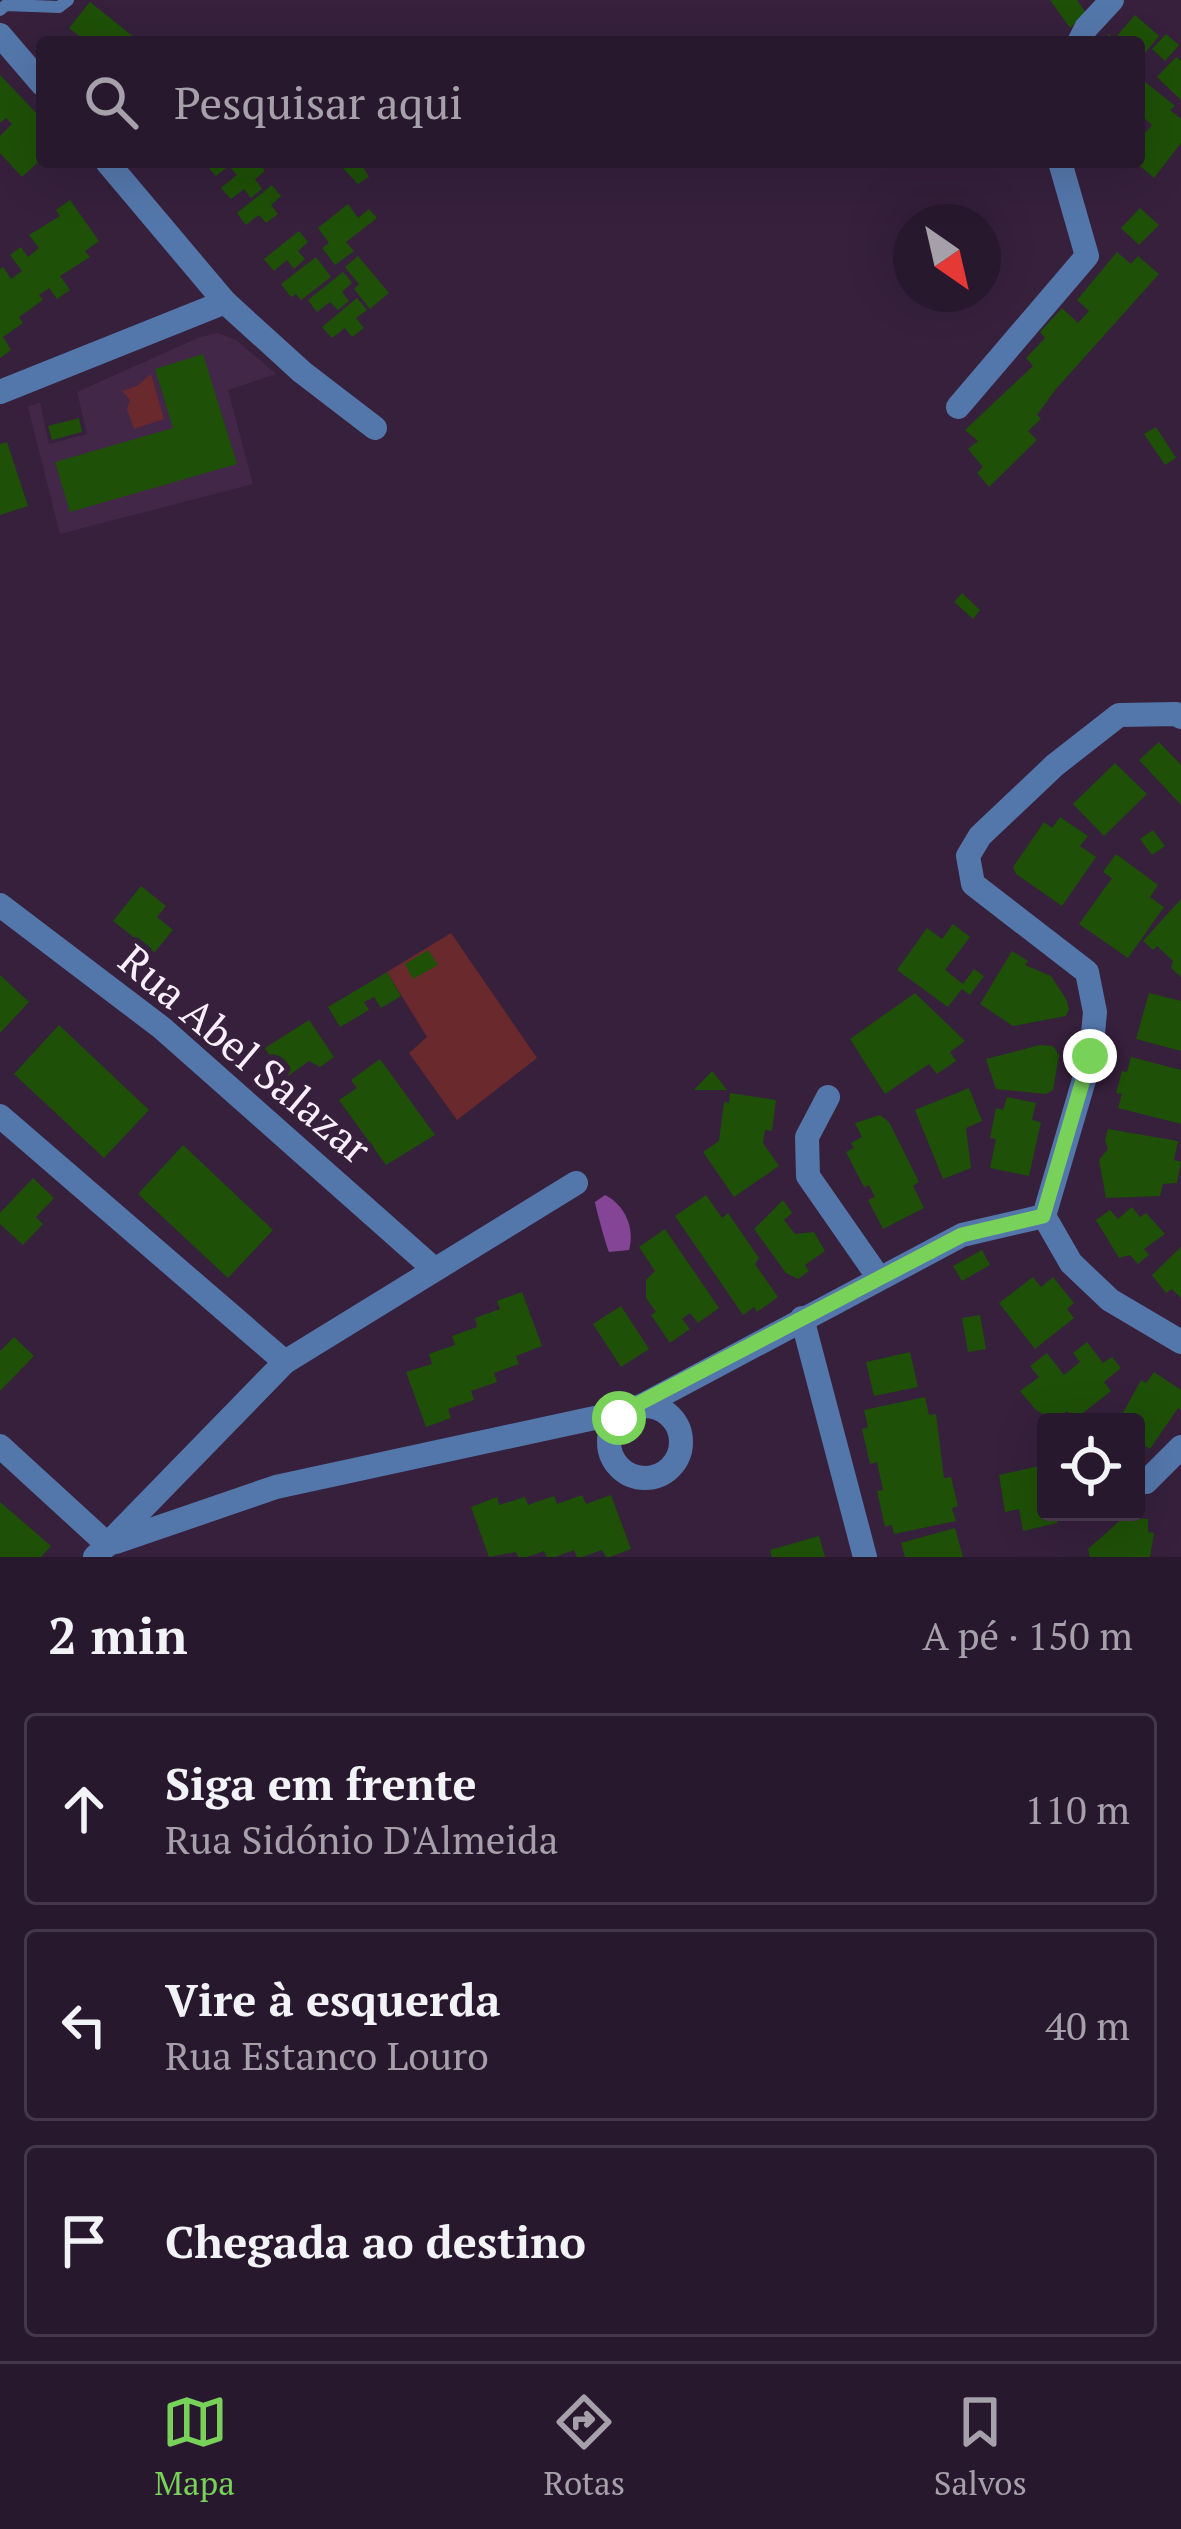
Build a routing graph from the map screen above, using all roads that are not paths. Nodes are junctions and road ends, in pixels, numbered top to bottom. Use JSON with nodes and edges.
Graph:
{"nodes":[{"id":1,"x":68,"y":0,"type":"edge"},
{"id":2,"x":1112,"y":0,"type":"edge"},
{"id":3,"x":0,"y":10,"type":"edge"},
{"id":4,"x":0,"y":34,"type":"edge"},
{"id":5,"x":1082,"y":36,"type":"edge"},
{"id":6,"x":36,"y":77,"type":"edge"},
{"id":7,"x":112,"y":168,"type":"edge"},
{"id":8,"x":1062,"y":168,"type":"edge"},
{"id":9,"x":225,"y":302,"type":"junction"},
{"id":10,"x":0,"y":392,"type":"edge"},
{"id":11,"x":958,"y":407,"type":"dead end"},
{"id":12,"x":375,"y":428,"type":"dead end"},
{"id":13,"x":1181,"y":717,"type":"edge"},
{"id":14,"x":0,"y":905,"type":"edge"},
{"id":15,"x":828,"y":1097,"type":"dead end"},
{"id":16,"x":0,"y":1116,"type":"edge"},
{"id":17,"x":576,"y":1183,"type":"dead end"},
{"id":18,"x":1043,"y":1216,"type":"junction"},
{"id":19,"x":434,"y":1269,"type":"junction"},
{"id":20,"x":879,"y":1278,"type":"junction"},
{"id":21,"x":802,"y":1318,"type":"junction"},
{"id":22,"x":1181,"y":1342,"type":"edge"},
{"id":23,"x":286,"y":1362,"type":"junction"},
{"id":24,"x":0,"y":1446,"type":"edge"},
{"id":25,"x":1181,"y":1447,"type":"edge"},
{"id":26,"x":1146,"y":1482,"type":"dead end"},
{"id":27,"x":101,"y":1551,"type":"edge"},
{"id":28,"x":865,"y":1557,"type":"edge"}],
"edges":[{"from":1,"to":3,"type":"lane"},
{"from":2,"to":5,"type":"street"},
{"from":4,"to":6,"type":"street"},
{"from":7,"to":9,"type":"street"},
{"from":8,"to":11,"type":"street"},
{"from":9,"to":10,"type":"street"},
{"from":9,"to":12,"type":"street"},
{"from":13,"to":18,"type":"street"},
{"from":14,"to":19,"type":"street","name":"Rua Abel Salazar"},
{"from":15,"to":20,"type":"street"},
{"from":16,"to":23,"type":"street"},
{"from":17,"to":19,"type":"street"},
{"from":18,"to":20,"type":"street"},
{"from":18,"to":22,"type":"street"},
{"from":19,"to":23,"type":"street"},
{"from":20,"to":21,"type":"street"},
{"from":21,"to":27,"type":"street"},
{"from":21,"to":28,"type":"street"},
{"from":23,"to":27,"type":"street"},
{"from":24,"to":27,"type":"street"},
{"from":25,"to":26,"type":"street"}]}
